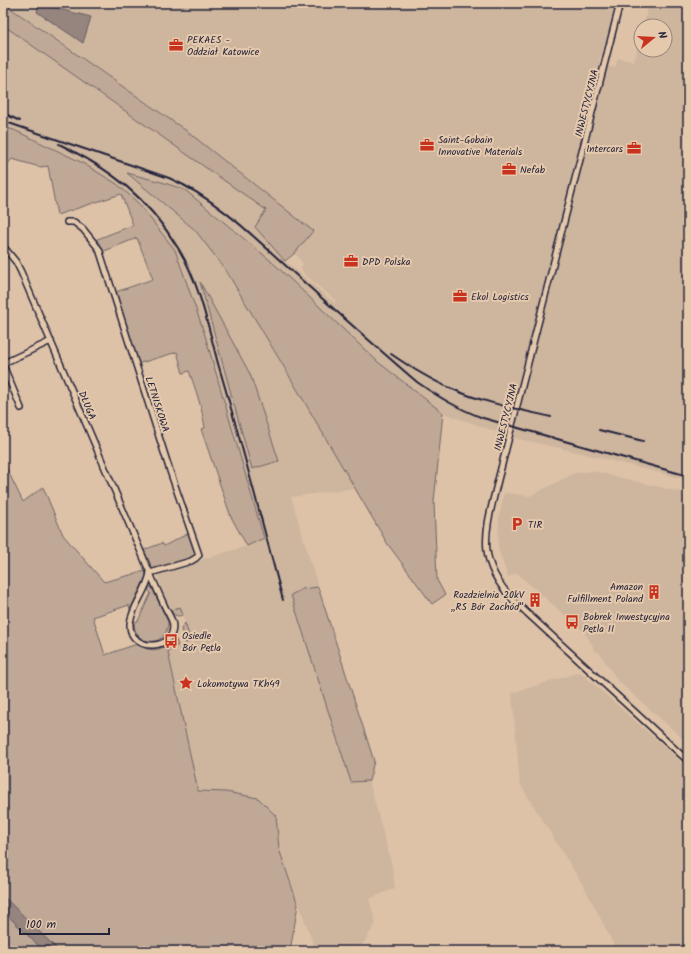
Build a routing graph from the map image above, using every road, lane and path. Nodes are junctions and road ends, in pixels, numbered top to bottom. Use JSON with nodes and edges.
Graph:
{"nodes":[{"id":1,"x":620,"y":3,"type":"edge"},
{"id":2,"x":67,"y":222,"type":"dead end"},
{"id":3,"x":3,"y":246,"type":"edge"},
{"id":4,"x":51,"y":341,"type":"junction"},
{"id":5,"x":21,"y":408,"type":"dead end"},
{"id":6,"x":150,"y":574,"type":"junction"},
{"id":7,"x":688,"y":760,"type":"edge"}],
"edges":[{"from":1,"to":7,"type":"street","name":"INWESTYCYJNA"},
{"from":2,"to":6,"type":"street","name":"LETNISKOWA"},
{"from":3,"to":4,"type":"street","name":"DŁUGA"},
{"from":4,"to":5,"type":"street"},
{"from":4,"to":6,"type":"street","name":"DŁUGA"},
{"from":6,"to":6,"type":"street","name":"DŁUGA"}]}
